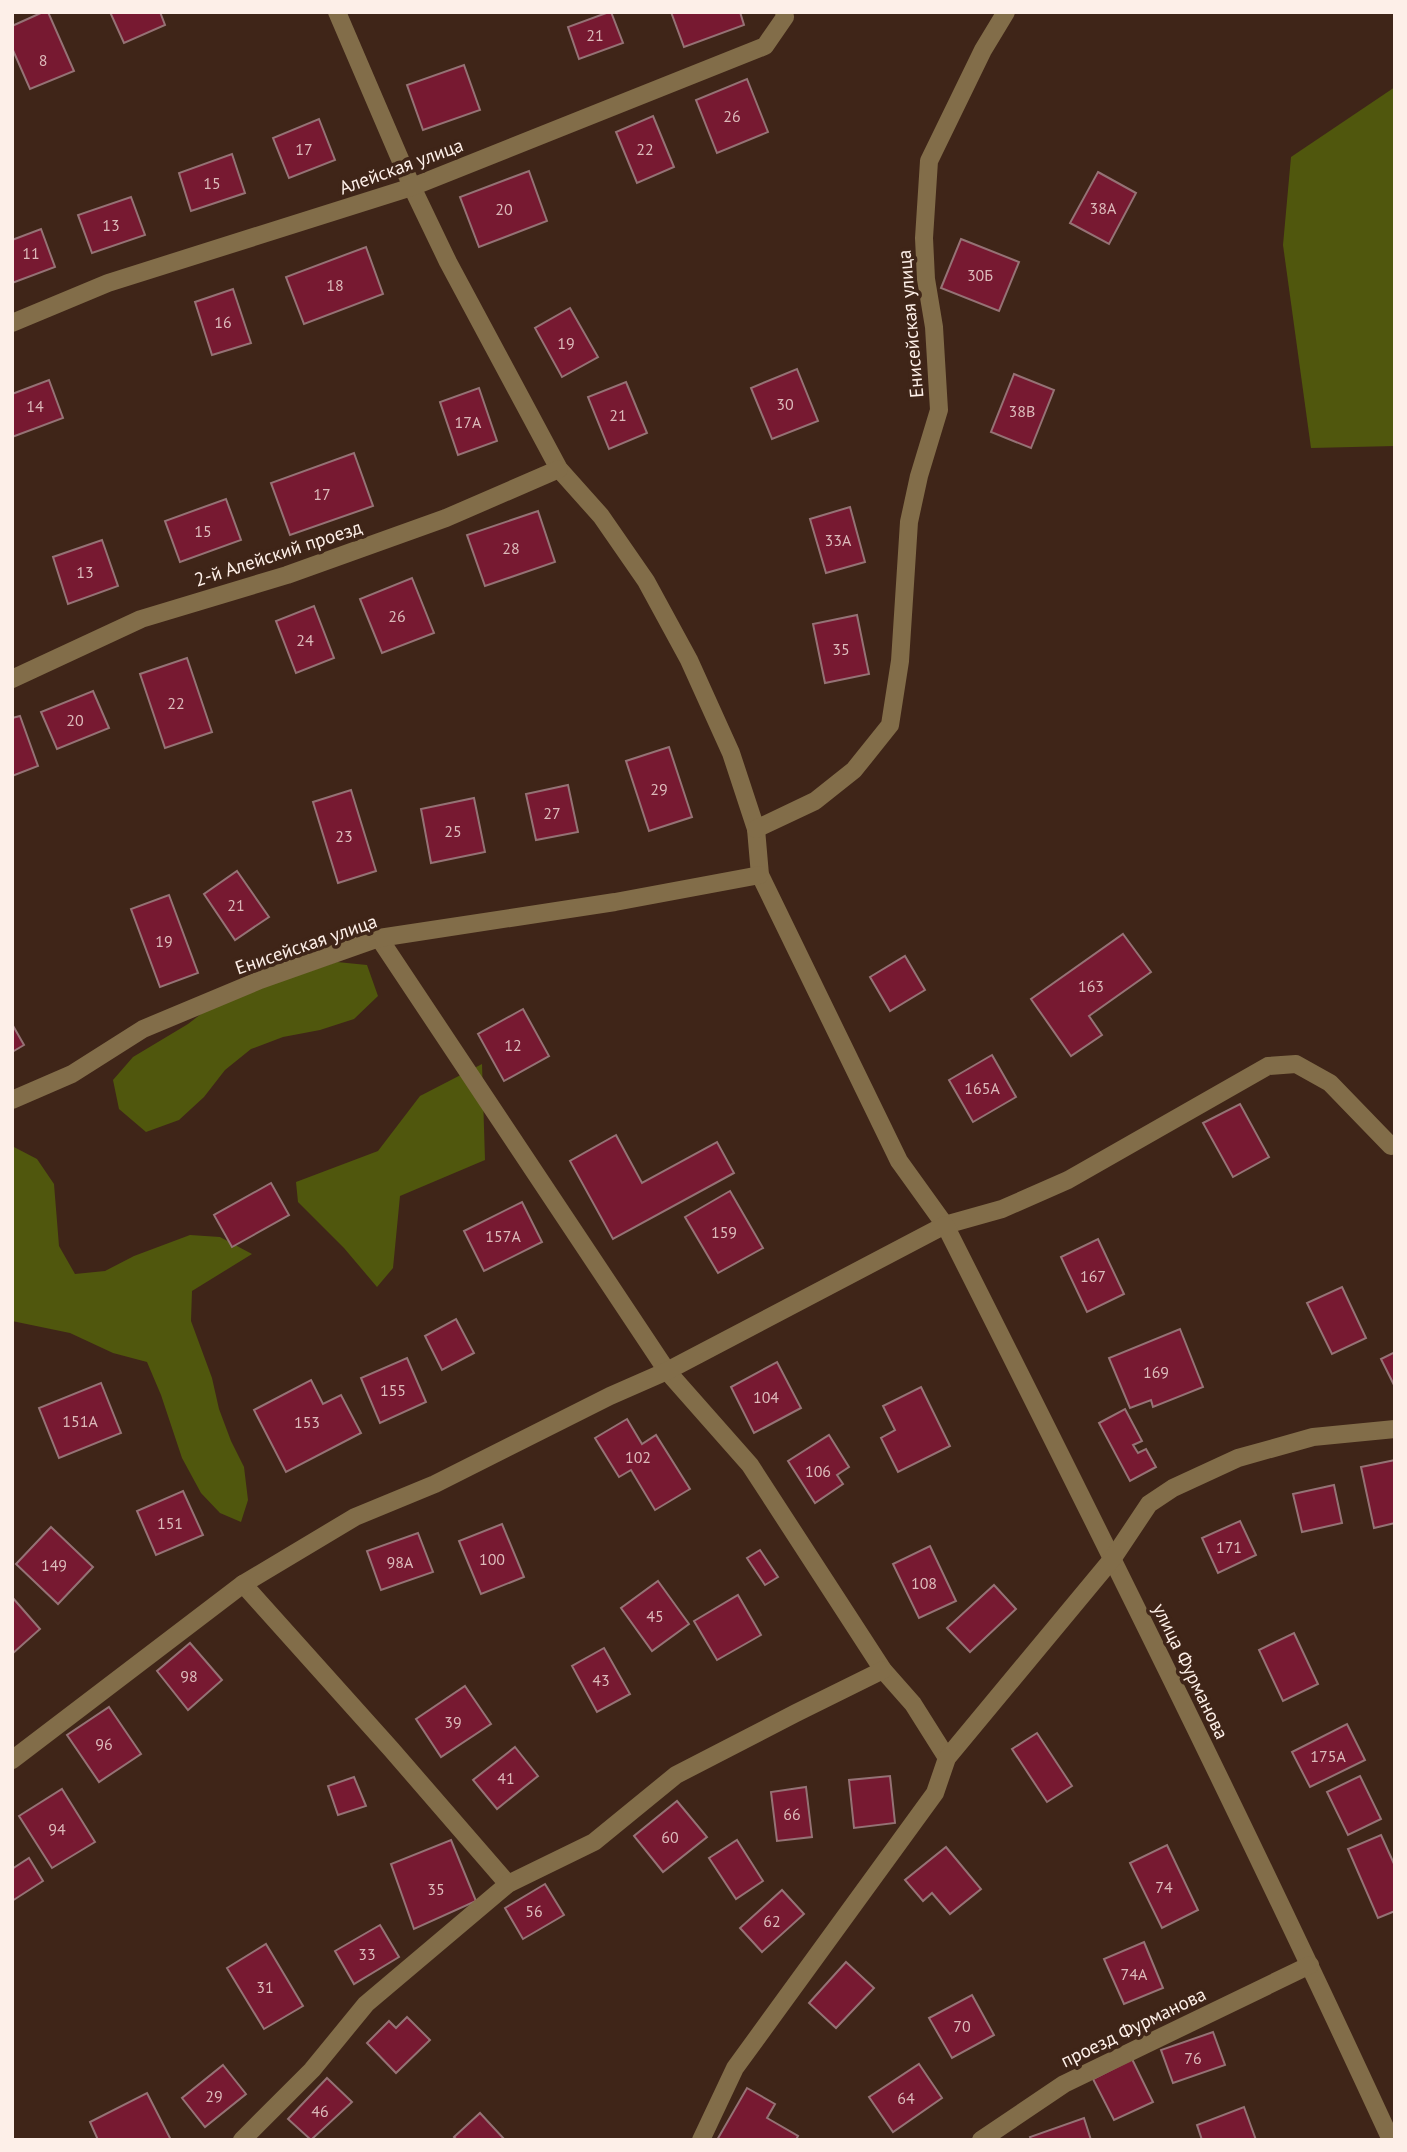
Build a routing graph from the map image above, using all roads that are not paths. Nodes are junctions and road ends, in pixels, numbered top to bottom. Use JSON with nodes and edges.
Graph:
{"nodes":[{"id":1,"x":337,"y":12,"type":"edge"},
{"id":2,"x":1006,"y":12,"type":"edge"},
{"id":3,"x":785,"y":15,"type":"edge"},
{"id":4,"x":412,"y":187,"type":"junction"},
{"id":5,"x":12,"y":323,"type":"edge"},
{"id":6,"x":559,"y":469,"type":"junction"},
{"id":7,"x":12,"y":679,"type":"edge"},
{"id":8,"x":756,"y":829,"type":"junction"},
{"id":9,"x":761,"y":875,"type":"junction"},
{"id":10,"x":379,"y":938,"type":"junction"},
{"id":11,"x":12,"y":1100,"type":"edge"},
{"id":12,"x":1391,"y":1146,"type":"dead end"},
{"id":13,"x":945,"y":1225,"type":"junction"},
{"id":14,"x":667,"y":1371,"type":"junction"},
{"id":15,"x":1395,"y":1429,"type":"edge"},
{"id":16,"x":1113,"y":1558,"type":"junction"},
{"id":17,"x":243,"y":1584,"type":"junction"},
{"id":18,"x":883,"y":1670,"type":"junction"},
{"id":19,"x":947,"y":1758,"type":"junction"},
{"id":20,"x":12,"y":1760,"type":"edge"},
{"id":21,"x":508,"y":1884,"type":"junction"},
{"id":22,"x":1310,"y":1965,"type":"junction"},
{"id":23,"x":242,"y":2140,"type":"edge"},
{"id":24,"x":701,"y":2140,"type":"edge"},
{"id":25,"x":981,"y":2140,"type":"edge"},
{"id":26,"x":1391,"y":2140,"type":"edge"}],
"edges":[{"from":1,"to":4,"type":"street","name":"улица Фурманова"},
{"from":2,"to":8,"type":"street","name":"Енисейская улица"},
{"from":3,"to":4,"type":"street","name":"Алейская улица"},
{"from":4,"to":5,"type":"street","name":"Алейская улица"},
{"from":4,"to":6,"type":"street","name":"улица Фурманова"},
{"from":6,"to":7,"type":"street","name":"2-й Алейский проезд"},
{"from":6,"to":8,"type":"street","name":"улица Фурманова"},
{"from":8,"to":9,"type":"street","name":"улица Фурманова"},
{"from":9,"to":10,"type":"street","name":"Енисейская улица"},
{"from":9,"to":13,"type":"street","name":"улица Фурманова"},
{"from":10,"to":11,"type":"street","name":"Енисейская улица"},
{"from":10,"to":14,"type":"street"},
{"from":12,"to":13,"type":"street"},
{"from":13,"to":14,"type":"street"},
{"from":13,"to":16,"type":"street","name":"улица Фурманова"},
{"from":14,"to":17,"type":"street"},
{"from":14,"to":18,"type":"street"},
{"from":15,"to":16,"type":"street"},
{"from":16,"to":19,"type":"street"},
{"from":16,"to":22,"type":"street","name":"улица Фурманова"},
{"from":17,"to":20,"type":"street"},
{"from":17,"to":21,"type":"street"},
{"from":18,"to":19,"type":"street"},
{"from":18,"to":21,"type":"street"},
{"from":19,"to":24,"type":"street"},
{"from":21,"to":23,"type":"street"},
{"from":22,"to":25,"type":"street","name":"проезд Фурманова"},
{"from":22,"to":26,"type":"street","name":"улица Фурманова"}]}
